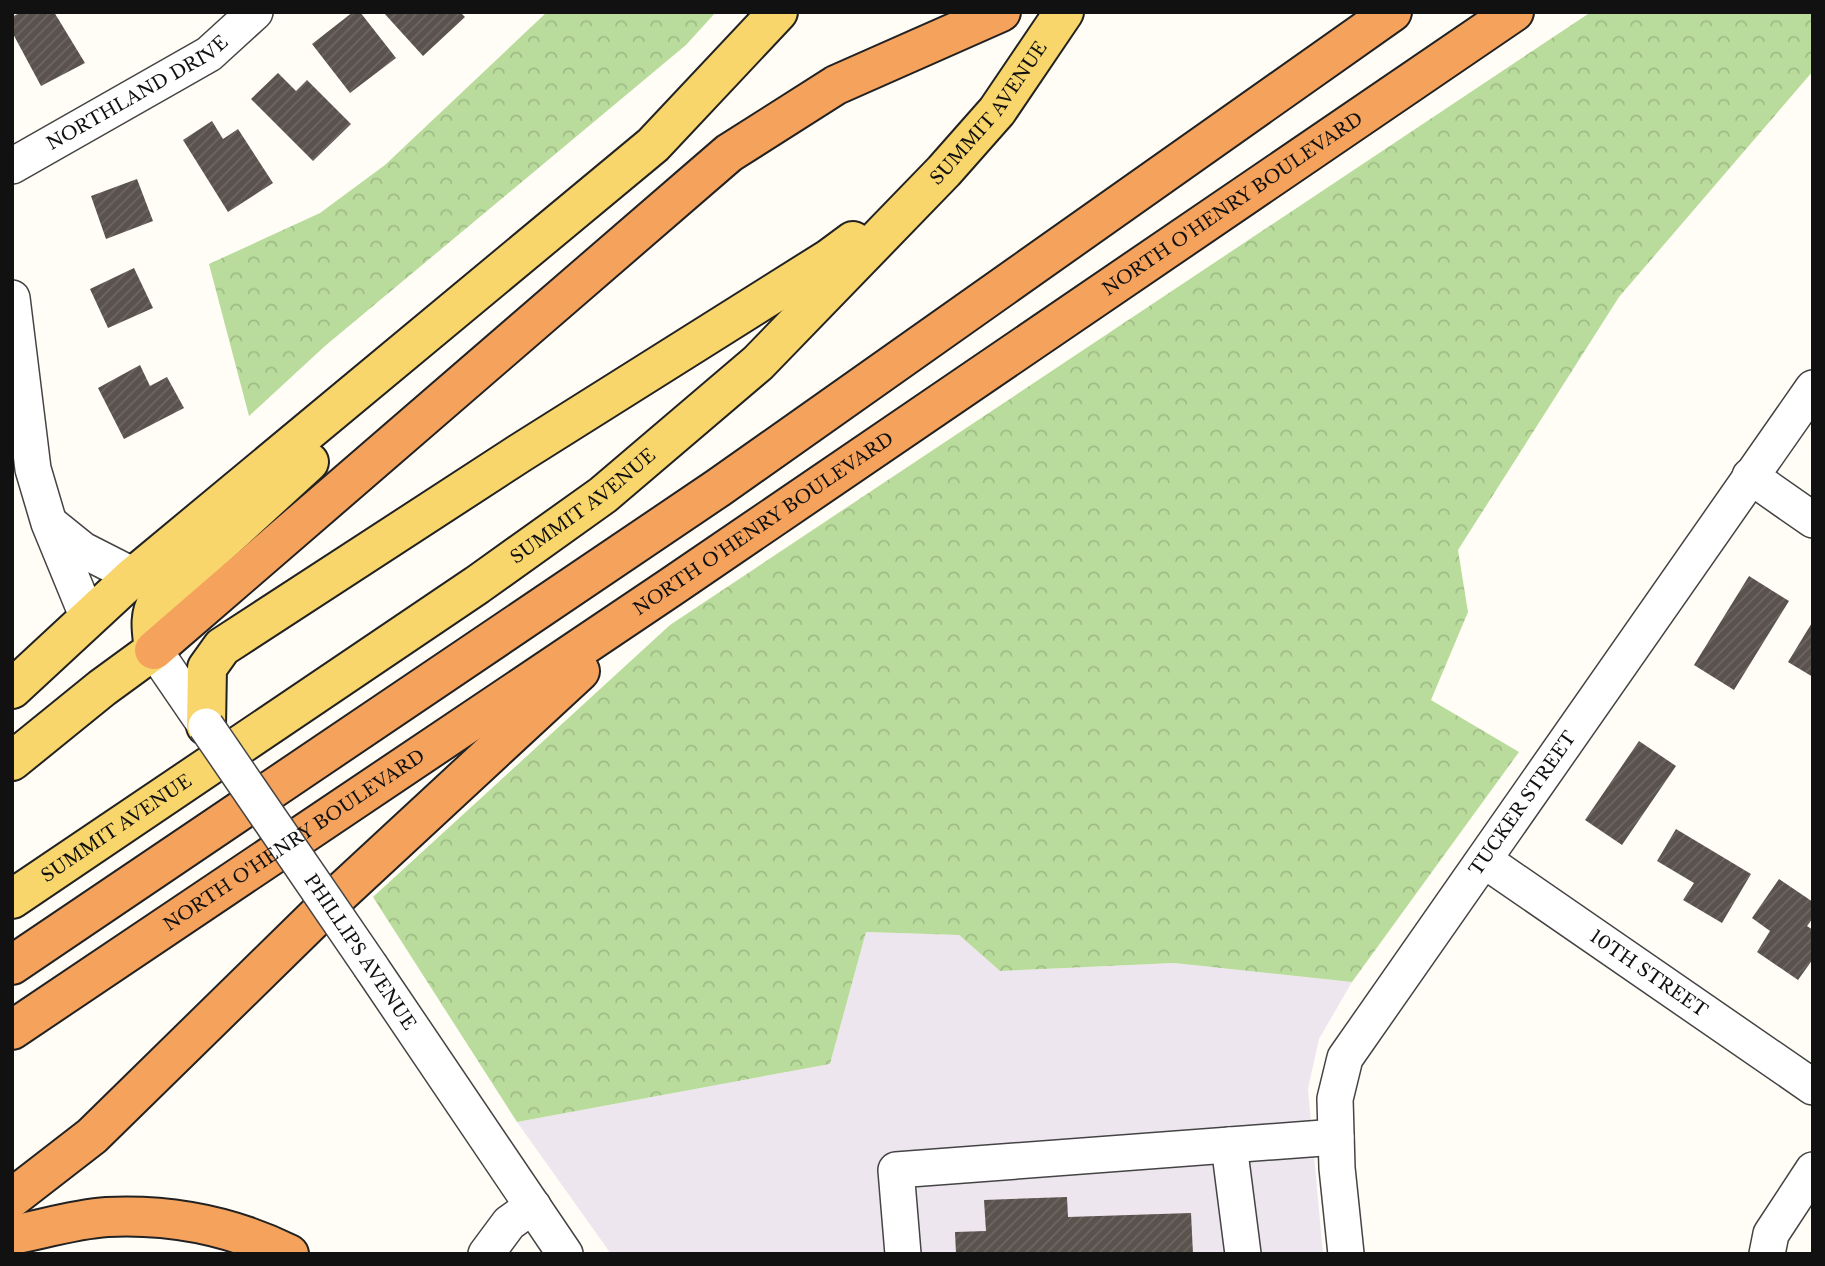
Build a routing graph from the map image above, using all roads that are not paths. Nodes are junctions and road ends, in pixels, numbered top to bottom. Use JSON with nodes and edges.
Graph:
{"nodes":[{"id":1,"x":255,"y":12,"type":"edge"},
{"id":2,"x":778,"y":12,"type":"edge"},
{"id":3,"x":1064,"y":12,"type":"edge"},
{"id":4,"x":1392,"y":12,"type":"edge"},
{"id":5,"x":1514,"y":12,"type":"edge"},
{"id":6,"x":994,"y":15,"type":"edge"},
{"id":7,"x":12,"y":166,"type":"edge"},
{"id":8,"x":944,"y":171,"type":"junction"},
{"id":9,"x":12,"y":298,"type":"edge"},
{"id":10,"x":424,"y":334,"type":"junction"},
{"id":11,"x":1813,"y":388,"type":"edge"},
{"id":12,"x":1750,"y":477,"type":"junction"},
{"id":13,"x":1813,"y":520,"type":"edge"},
{"id":14,"x":49,"y":523,"type":"junction"},
{"id":15,"x":134,"y":576,"type":"junction"},
{"id":16,"x":671,"y":587,"type":"junction"},
{"id":17,"x":88,"y":618,"type":"junction"},
{"id":18,"x":154,"y":650,"type":"junction"},
{"id":19,"x":12,"y":689,"type":"edge"},
{"id":20,"x":206,"y":726,"type":"junction"},
{"id":21,"x":12,"y":761,"type":"edge"},
{"id":22,"x":1483,"y":860,"type":"junction"},
{"id":23,"x":12,"y":899,"type":"edge"},
{"id":24,"x":12,"y":965,"type":"edge"},
{"id":25,"x":12,"y":1030,"type":"edge"},
{"id":26,"x":1813,"y":1087,"type":"edge"},
{"id":27,"x":1336,"y":1137,"type":"junction"},
{"id":28,"x":1229,"y":1145,"type":"junction"},
{"id":29,"x":1813,"y":1170,"type":"edge"},
{"id":30,"x":12,"y":1198,"type":"edge"},
{"id":31,"x":533,"y":1206,"type":"junction"},
{"id":32,"x":12,"y":1235,"type":"edge"},
{"id":33,"x":289,"y":1254,"type":"edge"},
{"id":34,"x":486,"y":1254,"type":"edge"},
{"id":35,"x":565,"y":1254,"type":"edge"},
{"id":36,"x":903,"y":1254,"type":"edge"},
{"id":37,"x":1243,"y":1254,"type":"edge"},
{"id":38,"x":1346,"y":1254,"type":"edge"},
{"id":39,"x":1766,"y":1254,"type":"edge"}],
"edges":[{"from":1,"to":7,"type":"street","name":"NORTHLAND DRIVE"},
{"from":2,"to":10,"type":"main road"},
{"from":3,"to":8,"type":"main road","name":"SUMMIT AVENUE"},
{"from":4,"to":24,"type":"highway"},
{"from":5,"to":16,"type":"highway","name":"NORTH O'HENRY BOULEVARD"},
{"from":6,"to":18,"type":"highway"},
{"from":8,"to":20,"type":"main road"},
{"from":8,"to":23,"type":"main road","name":"SUMMIT AVENUE"},
{"from":9,"to":14,"type":"street"},
{"from":10,"to":15,"type":"main road"},
{"from":10,"to":18,"type":"main road"},
{"from":11,"to":12,"type":"street","name":"TUCKER STREET"},
{"from":12,"to":13,"type":"street"},
{"from":12,"to":22,"type":"street","name":"TUCKER STREET"},
{"from":14,"to":15,"type":"street"},
{"from":14,"to":17,"type":"street"},
{"from":15,"to":17,"type":"main road"},
{"from":16,"to":25,"type":"highway","name":"NORTH O'HENRY BOULEVARD"},
{"from":16,"to":30,"type":"highway"},
{"from":17,"to":19,"type":"main road"},
{"from":18,"to":20,"type":"street","name":"PHILLIPS AVENUE"},
{"from":18,"to":21,"type":"main road"},
{"from":20,"to":31,"type":"street","name":"PHILLIPS AVENUE","bridge":true},
{"from":22,"to":26,"type":"street","name":"10TH STREET"},
{"from":22,"to":27,"type":"street","name":"TUCKER STREET"},
{"from":27,"to":28,"type":"street"},
{"from":27,"to":38,"type":"street","name":"TUCKER STREET"},
{"from":28,"to":36,"type":"street"},
{"from":28,"to":37,"type":"street"},
{"from":29,"to":39,"type":"street"},
{"from":31,"to":34,"type":"street"},
{"from":31,"to":35,"type":"street","name":"PHILLIPS AVENUE"},
{"from":32,"to":33,"type":"highway"}]}
